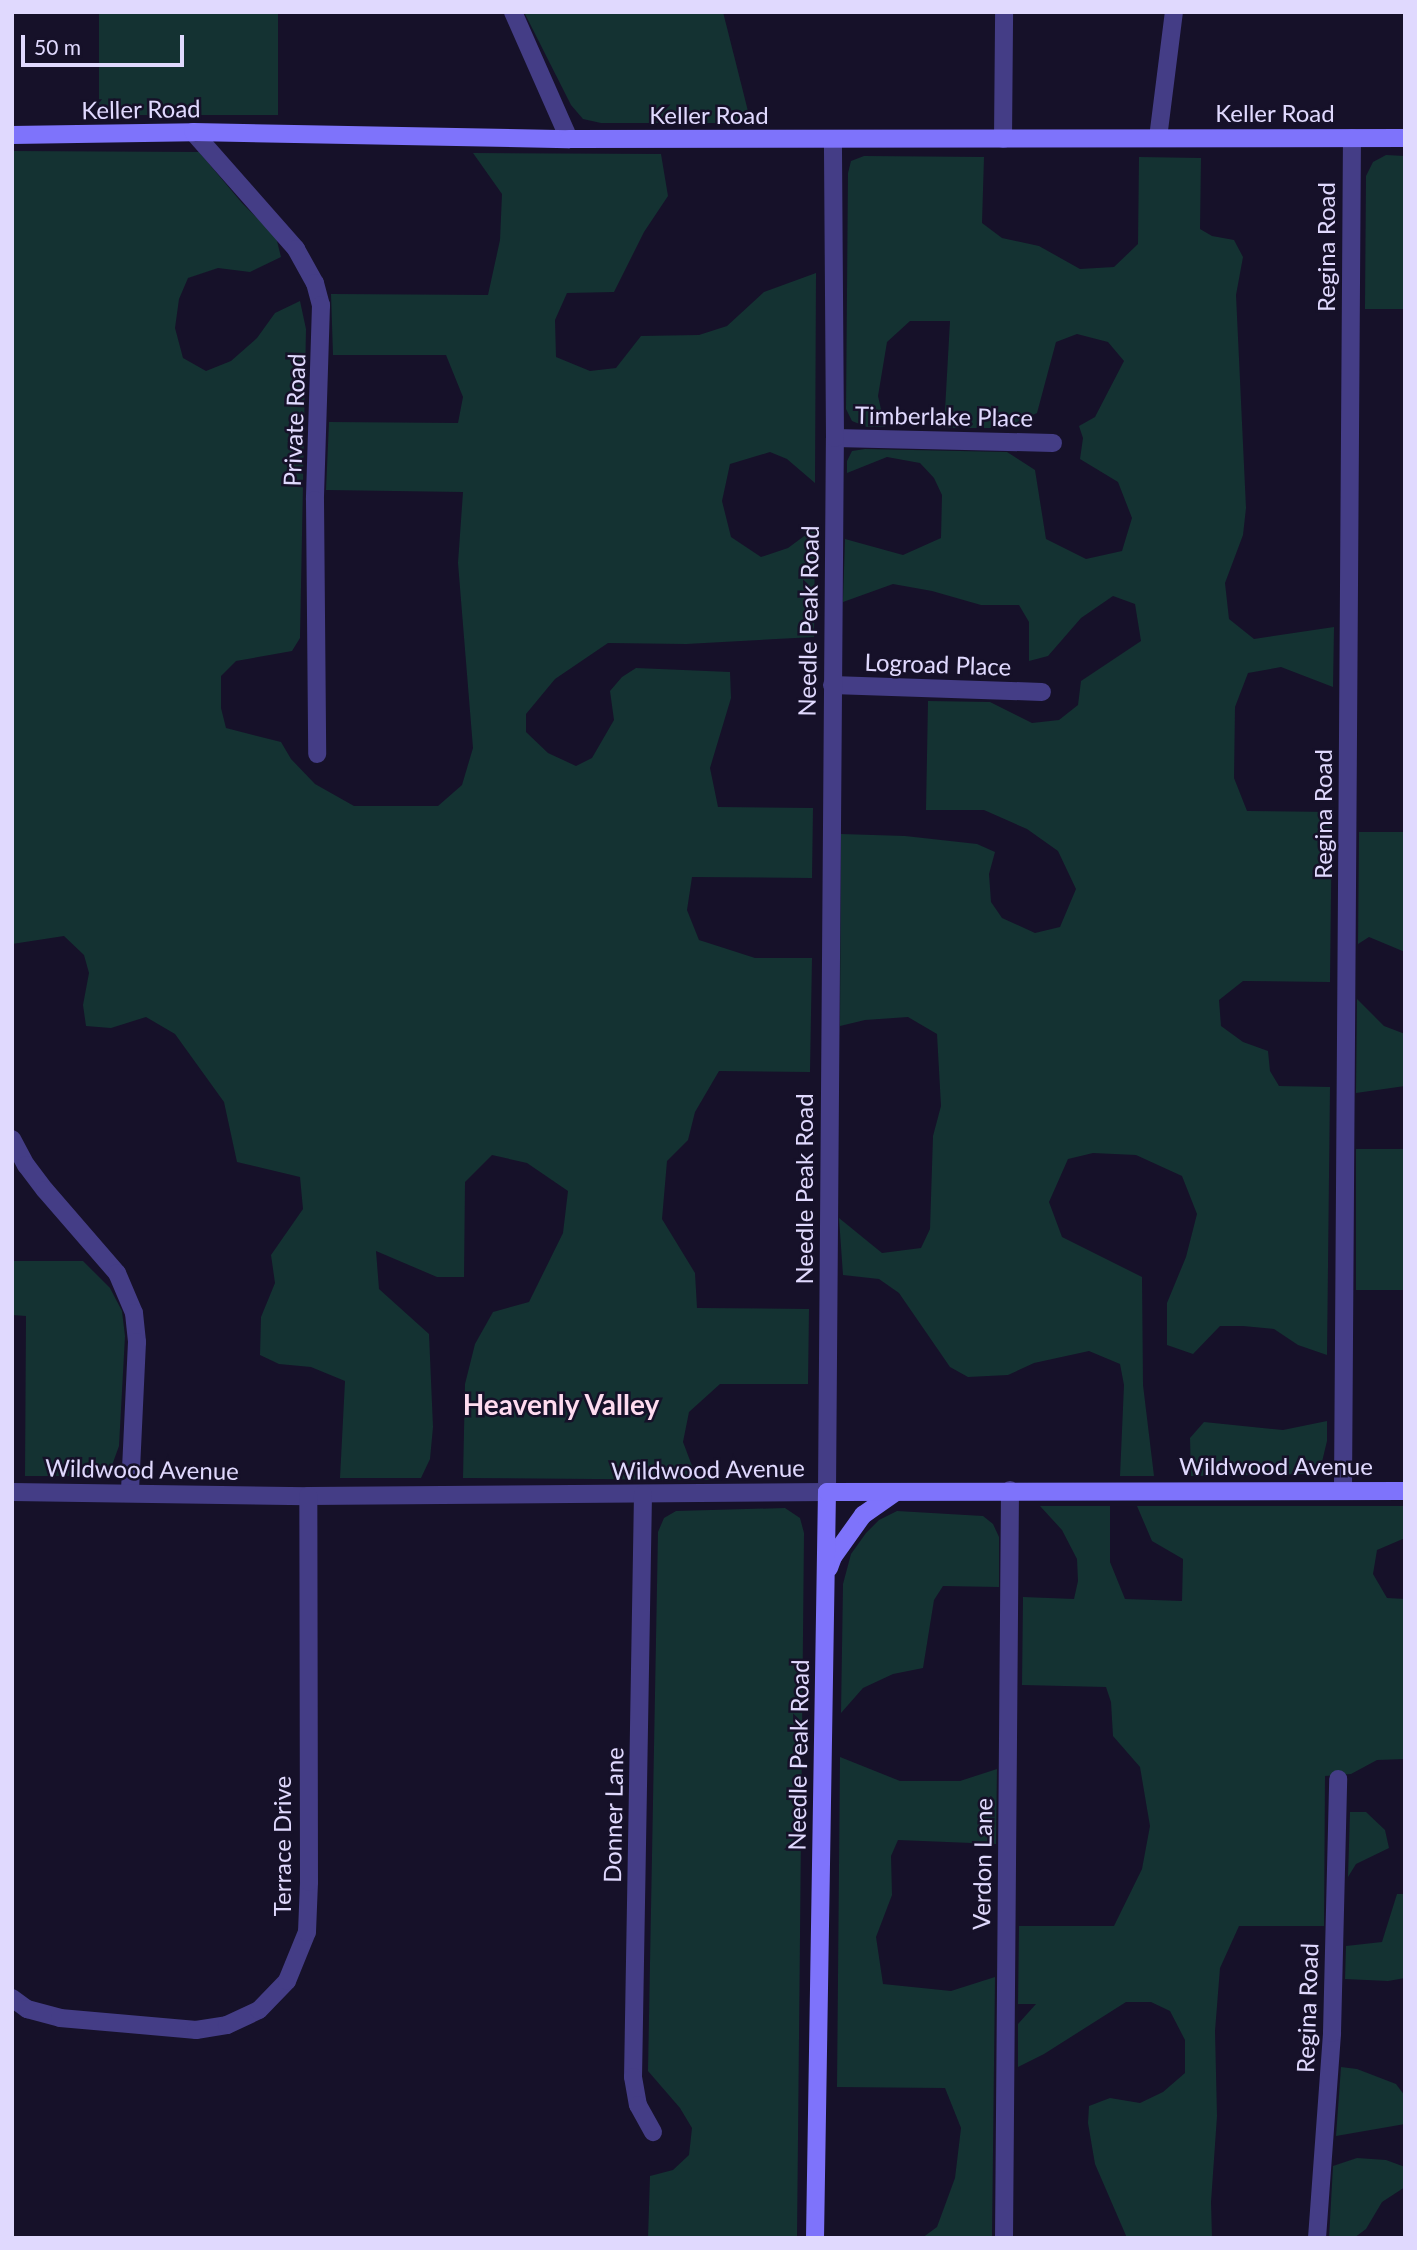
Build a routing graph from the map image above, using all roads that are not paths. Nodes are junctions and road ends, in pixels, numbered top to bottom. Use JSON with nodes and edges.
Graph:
{"nodes":[{"id":1,"x":513,"y":12,"type":"edge"},
{"id":2,"x":1004,"y":12,"type":"edge"},
{"id":3,"x":1174,"y":12,"type":"edge"},
{"id":4,"x":193,"y":132,"type":"junction"},
{"id":5,"x":12,"y":135,"type":"edge"},
{"id":6,"x":1157,"y":138,"type":"junction"},
{"id":7,"x":1352,"y":138,"type":"junction"},
{"id":8,"x":1405,"y":138,"type":"edge"},
{"id":9,"x":569,"y":139,"type":"junction"},
{"id":10,"x":1003,"y":139,"type":"junction"},
{"id":11,"x":834,"y":140,"type":"junction"},
{"id":12,"x":835,"y":438,"type":"junction"},
{"id":13,"x":1053,"y":443,"type":"dead end"},
{"id":14,"x":832,"y":685,"type":"junction"},
{"id":15,"x":1042,"y":692,"type":"dead end"},
{"id":16,"x":317,"y":754,"type":"dead end"},
{"id":17,"x":12,"y":1139,"type":"edge"},
{"id":18,"x":1010,"y":1490,"type":"junction"},
{"id":19,"x":1343,"y":1490,"type":"junction"},
{"id":20,"x":1405,"y":1491,"type":"edge"},
{"id":21,"x":12,"y":1492,"type":"edge"},
{"id":22,"x":130,"y":1492,"type":"junction"},
{"id":23,"x":827,"y":1492,"type":"junction"},
{"id":24,"x":896,"y":1492,"type":"junction"},
{"id":25,"x":643,"y":1494,"type":"junction"},
{"id":26,"x":308,"y":1496,"type":"junction"},
{"id":27,"x":826,"y":1577,"type":"junction"},
{"id":28,"x":1338,"y":1779,"type":"dead end"},
{"id":29,"x":12,"y":1998,"type":"edge"},
{"id":30,"x":653,"y":2132,"type":"dead end"},
{"id":31,"x":815,"y":2238,"type":"edge"},
{"id":32,"x":1004,"y":2238,"type":"edge"},
{"id":33,"x":1317,"y":2238,"type":"edge"}],
"edges":[{"from":1,"to":9,"type":"street"},
{"from":2,"to":10,"type":"street"},
{"from":3,"to":6,"type":"street"},
{"from":4,"to":5,"type":"street","name":"Keller Road"},
{"from":4,"to":9,"type":"street","name":"Keller Road"},
{"from":4,"to":16,"type":"street","name":"Private Road"},
{"from":6,"to":7,"type":"street","name":"Keller Road"},
{"from":6,"to":10,"type":"street","name":"Keller Road"},
{"from":7,"to":8,"type":"street","name":"Keller Road"},
{"from":7,"to":19,"type":"street","name":"Regina Road"},
{"from":9,"to":11,"type":"street","name":"Keller Road"},
{"from":10,"to":11,"type":"street","name":"Keller Road"},
{"from":11,"to":12,"type":"street","name":"Needle Peak Road"},
{"from":12,"to":13,"type":"street","name":"Timberlake Place"},
{"from":12,"to":14,"type":"street","name":"Needle Peak Road"},
{"from":14,"to":15,"type":"street","name":"Logroad Place"},
{"from":14,"to":23,"type":"street","name":"Needle Peak Road"},
{"from":17,"to":22,"type":"street"},
{"from":18,"to":19,"type":"street","name":"Wildwood Avenue"},
{"from":18,"to":24,"type":"street","name":"Wildwood Avenue"},
{"from":18,"to":32,"type":"street","name":"Verdon Lane"},
{"from":19,"to":20,"type":"street","name":"Wildwood Avenue"},
{"from":21,"to":22,"type":"street","name":"Wildwood Avenue"},
{"from":22,"to":26,"type":"street","name":"Wildwood Avenue"},
{"from":23,"to":24,"type":"street","name":"Wildwood Avenue"},
{"from":23,"to":25,"type":"street","name":"Wildwood Avenue"},
{"from":23,"to":27,"type":"street","name":"Needle Peak Road"},
{"from":24,"to":27,"type":"street"},
{"from":25,"to":26,"type":"street","name":"Wildwood Avenue"},
{"from":25,"to":30,"type":"street","name":"Donner Lane"},
{"from":26,"to":29,"type":"street","name":"Terrace Drive"},
{"from":27,"to":31,"type":"street","name":"Needle Peak Road"},
{"from":28,"to":33,"type":"street","name":"Regina Road"}]}
